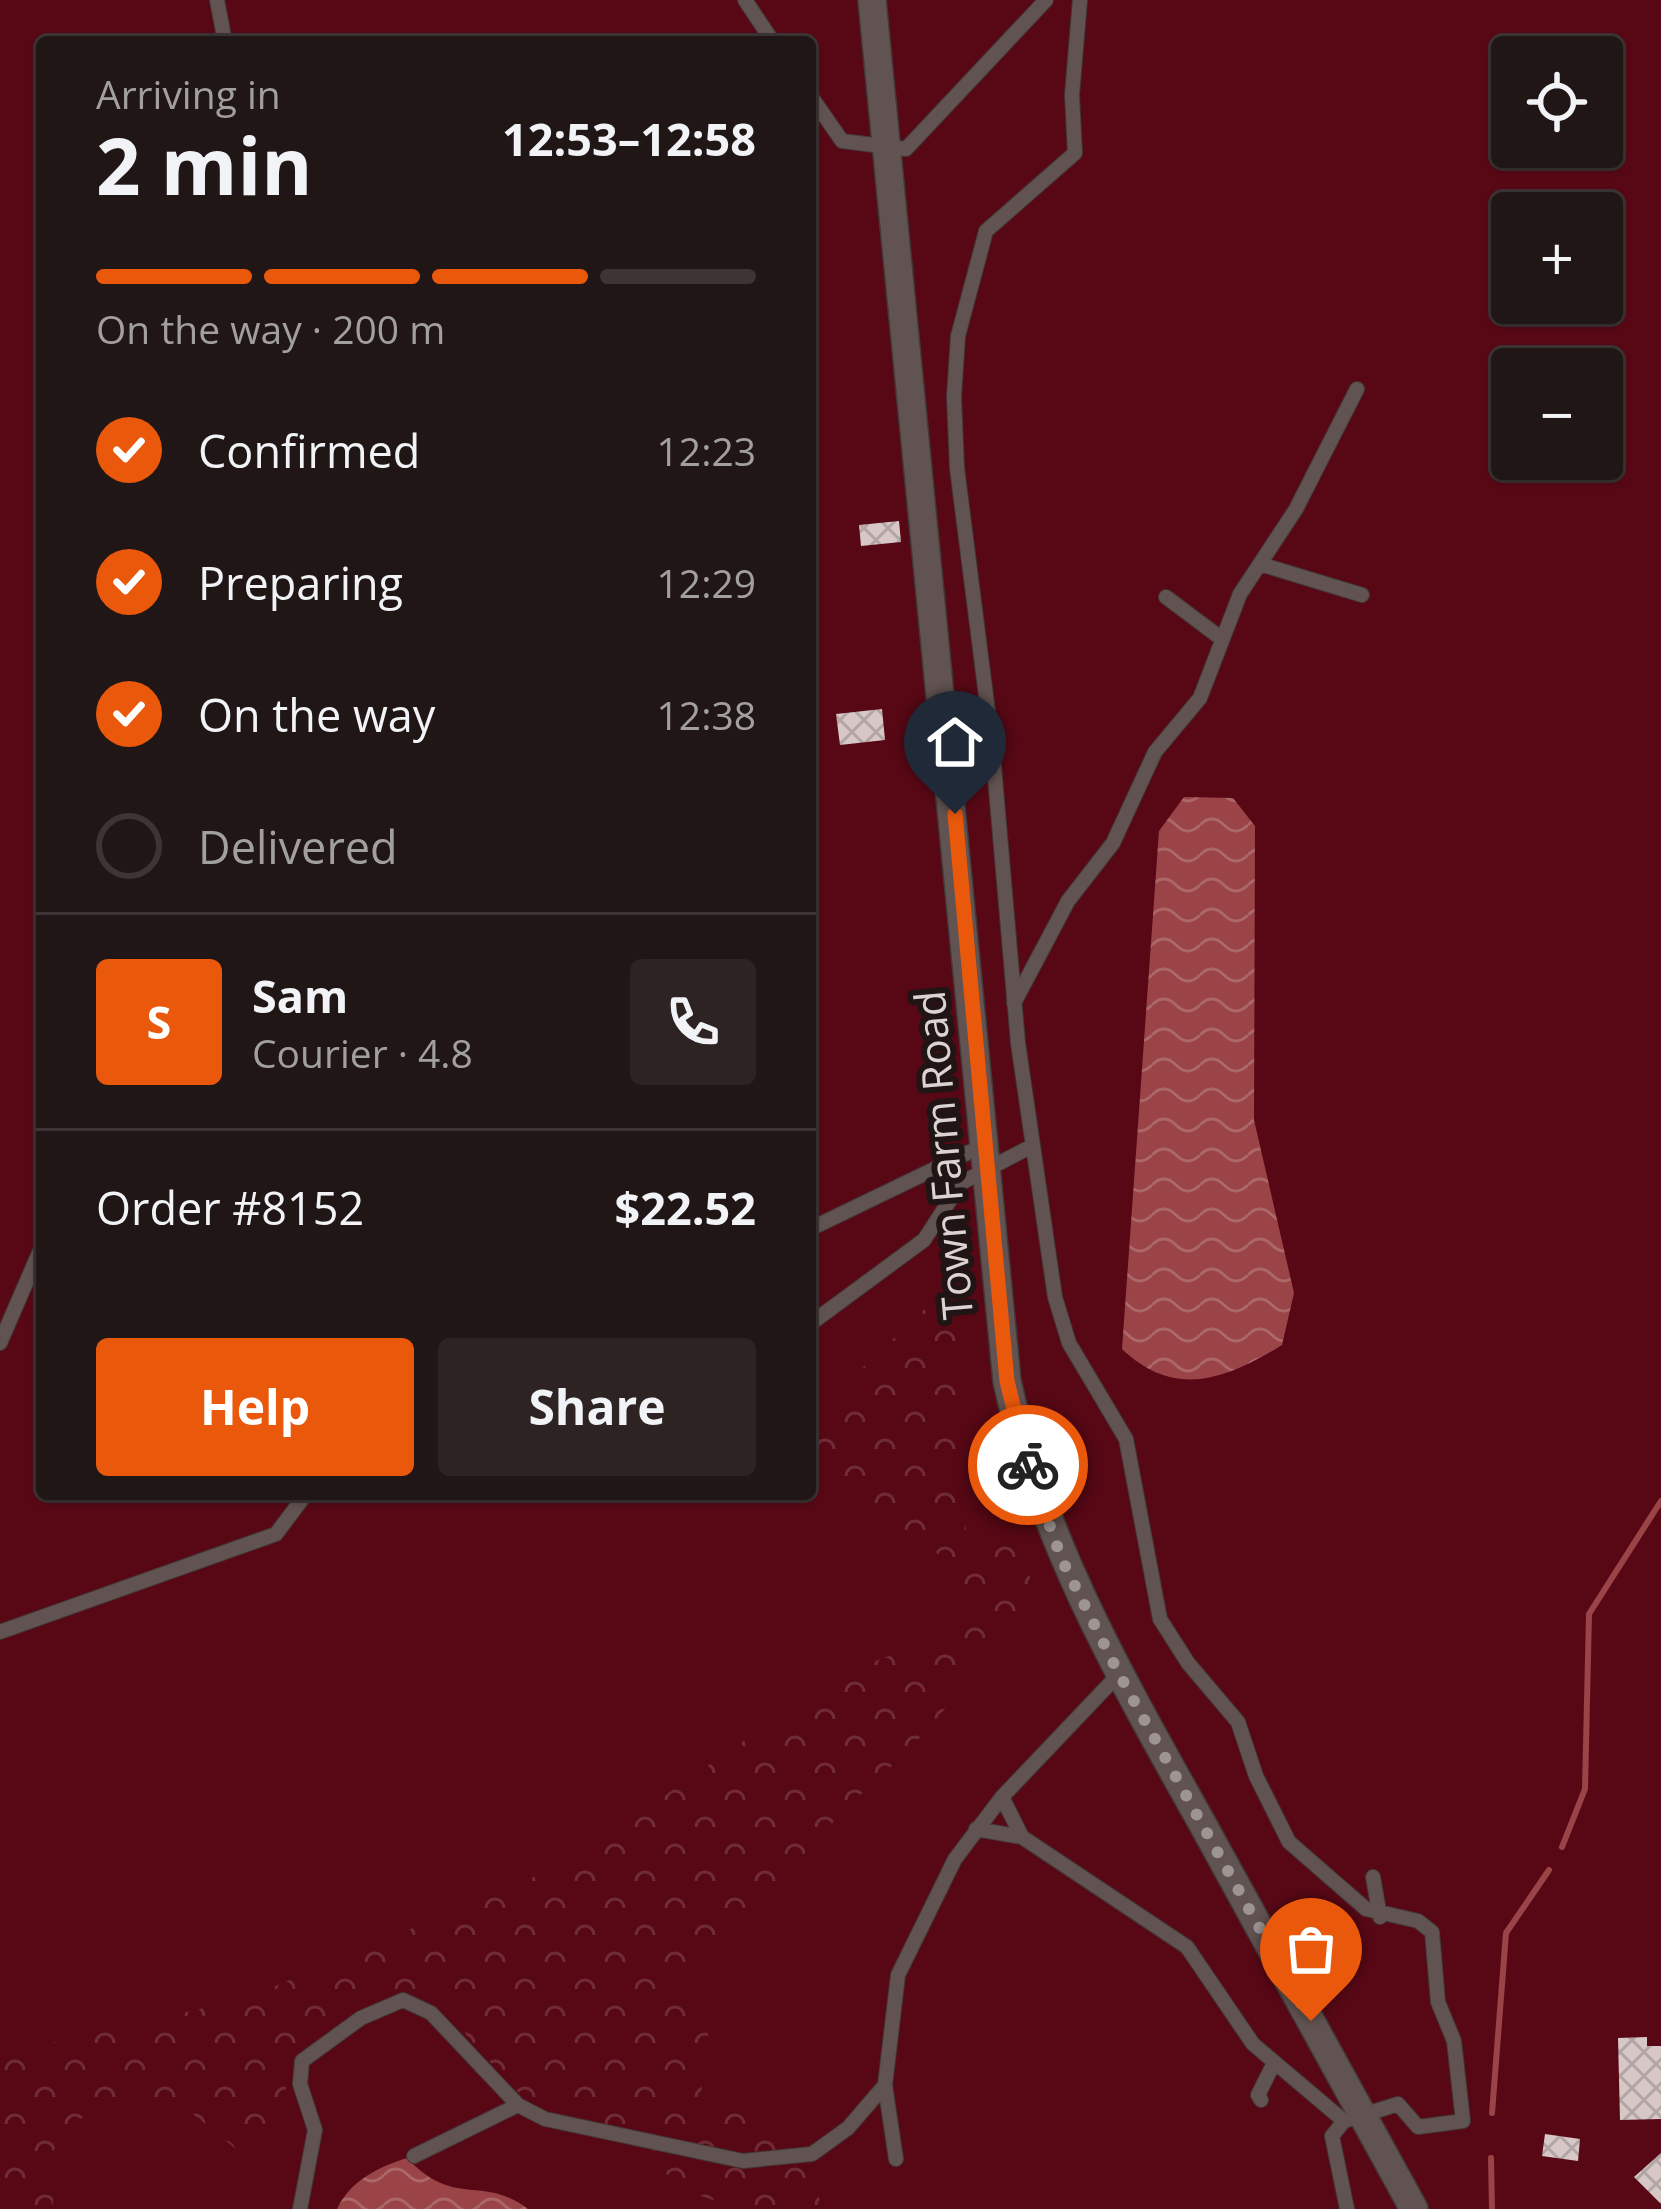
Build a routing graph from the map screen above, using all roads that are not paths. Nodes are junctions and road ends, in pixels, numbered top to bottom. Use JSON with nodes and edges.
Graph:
{"nodes":[{"id":1,"x":217,"y":0,"type":"edge"},
{"id":2,"x":745,"y":0,"type":"edge"},
{"id":3,"x":872,"y":0,"type":"edge"},
{"id":4,"x":1046,"y":0,"type":"edge"},
{"id":5,"x":1080,"y":0,"type":"edge"},
{"id":6,"x":224,"y":36,"type":"edge"},
{"id":7,"x":769,"y":36,"type":"edge"},
{"id":8,"x":816,"y":104,"type":"edge"},
{"id":9,"x":886,"y":145,"type":"junction"},
{"id":10,"x":1357,"y":389,"type":"dead end"},
{"id":11,"x":1260,"y":564,"type":"junction"},
{"id":12,"x":1362,"y":595,"type":"dead end"},
{"id":13,"x":1166,"y":598,"type":"dead end"},
{"id":14,"x":1222,"y":639,"type":"junction"},
{"id":15,"x":1014,"y":1003,"type":"junction"},
{"id":16,"x":1032,"y":1146,"type":"junction"},
{"id":17,"x":985,"y":1156,"type":"junction"},
{"id":18,"x":816,"y":1226,"type":"edge"},
{"id":19,"x":36,"y":1260,"type":"edge"},
{"id":20,"x":816,"y":1320,"type":"edge"},
{"id":21,"x":0,"y":1343,"type":"edge"},
{"id":22,"x":302,"y":1500,"type":"edge"},
{"id":23,"x":0,"y":1632,"type":"edge"},
{"id":24,"x":1119,"y":1674,"type":"junction"},
{"id":25,"x":1002,"y":1796,"type":"junction"},
{"id":26,"x":976,"y":1829,"type":"junction"},
{"id":27,"x":1022,"y":1837,"type":"junction"},
{"id":28,"x":1373,"y":1877,"type":"dead end"},
{"id":29,"x":1380,"y":1917,"type":"junction"},
{"id":30,"x":1273,"y":2065,"type":"junction"},
{"id":31,"x":885,"y":2086,"type":"junction"},
{"id":32,"x":1261,"y":2100,"type":"dead end"},
{"id":33,"x":518,"y":2105,"type":"junction"},
{"id":34,"x":1353,"y":2118,"type":"junction"},
{"id":35,"x":414,"y":2156,"type":"dead end"},
{"id":36,"x":896,"y":2159,"type":"dead end"},
{"id":37,"x":300,"y":2209,"type":"edge"},
{"id":38,"x":1347,"y":2209,"type":"edge"},
{"id":39,"x":1414,"y":2209,"type":"edge"}],
"edges":[{"from":1,"to":6,"type":"lane"},
{"from":2,"to":7,"type":"lane"},
{"from":3,"to":9,"type":"street","name":"Town Farm Road"},
{"from":4,"to":9,"type":"lane"},
{"from":5,"to":15,"type":"lane"},
{"from":8,"to":9,"type":"lane"},
{"from":9,"to":17,"type":"street","name":"Town Farm Road"},
{"from":10,"to":11,"type":"lane"},
{"from":11,"to":12,"type":"lane"},
{"from":11,"to":14,"type":"lane"},
{"from":13,"to":14,"type":"lane"},
{"from":14,"to":15,"type":"lane"},
{"from":15,"to":16,"type":"lane"},
{"from":16,"to":17,"type":"lane"},
{"from":16,"to":29,"type":"lane"},
{"from":17,"to":18,"type":"lane"},
{"from":17,"to":20,"type":"lane"},
{"from":17,"to":24,"type":"street","name":"Town Farm Road"},
{"from":19,"to":21,"type":"lane"},
{"from":22,"to":23,"type":"lane"},
{"from":24,"to":25,"type":"lane"},
{"from":24,"to":34,"type":"street","name":"Town Farm Road"},
{"from":25,"to":26,"type":"lane"},
{"from":25,"to":27,"type":"lane"},
{"from":26,"to":27,"type":"lane"},
{"from":26,"to":31,"type":"lane"},
{"from":27,"to":30,"type":"lane"},
{"from":28,"to":29,"type":"lane"},
{"from":29,"to":34,"type":"lane"},
{"from":30,"to":32,"type":"lane"},
{"from":30,"to":34,"type":"lane"},
{"from":31,"to":33,"type":"lane"},
{"from":31,"to":36,"type":"lane"},
{"from":33,"to":35,"type":"lane"},
{"from":33,"to":37,"type":"lane"},
{"from":34,"to":38,"type":"lane"},
{"from":34,"to":39,"type":"street","name":"Town Farm Road"}]}
